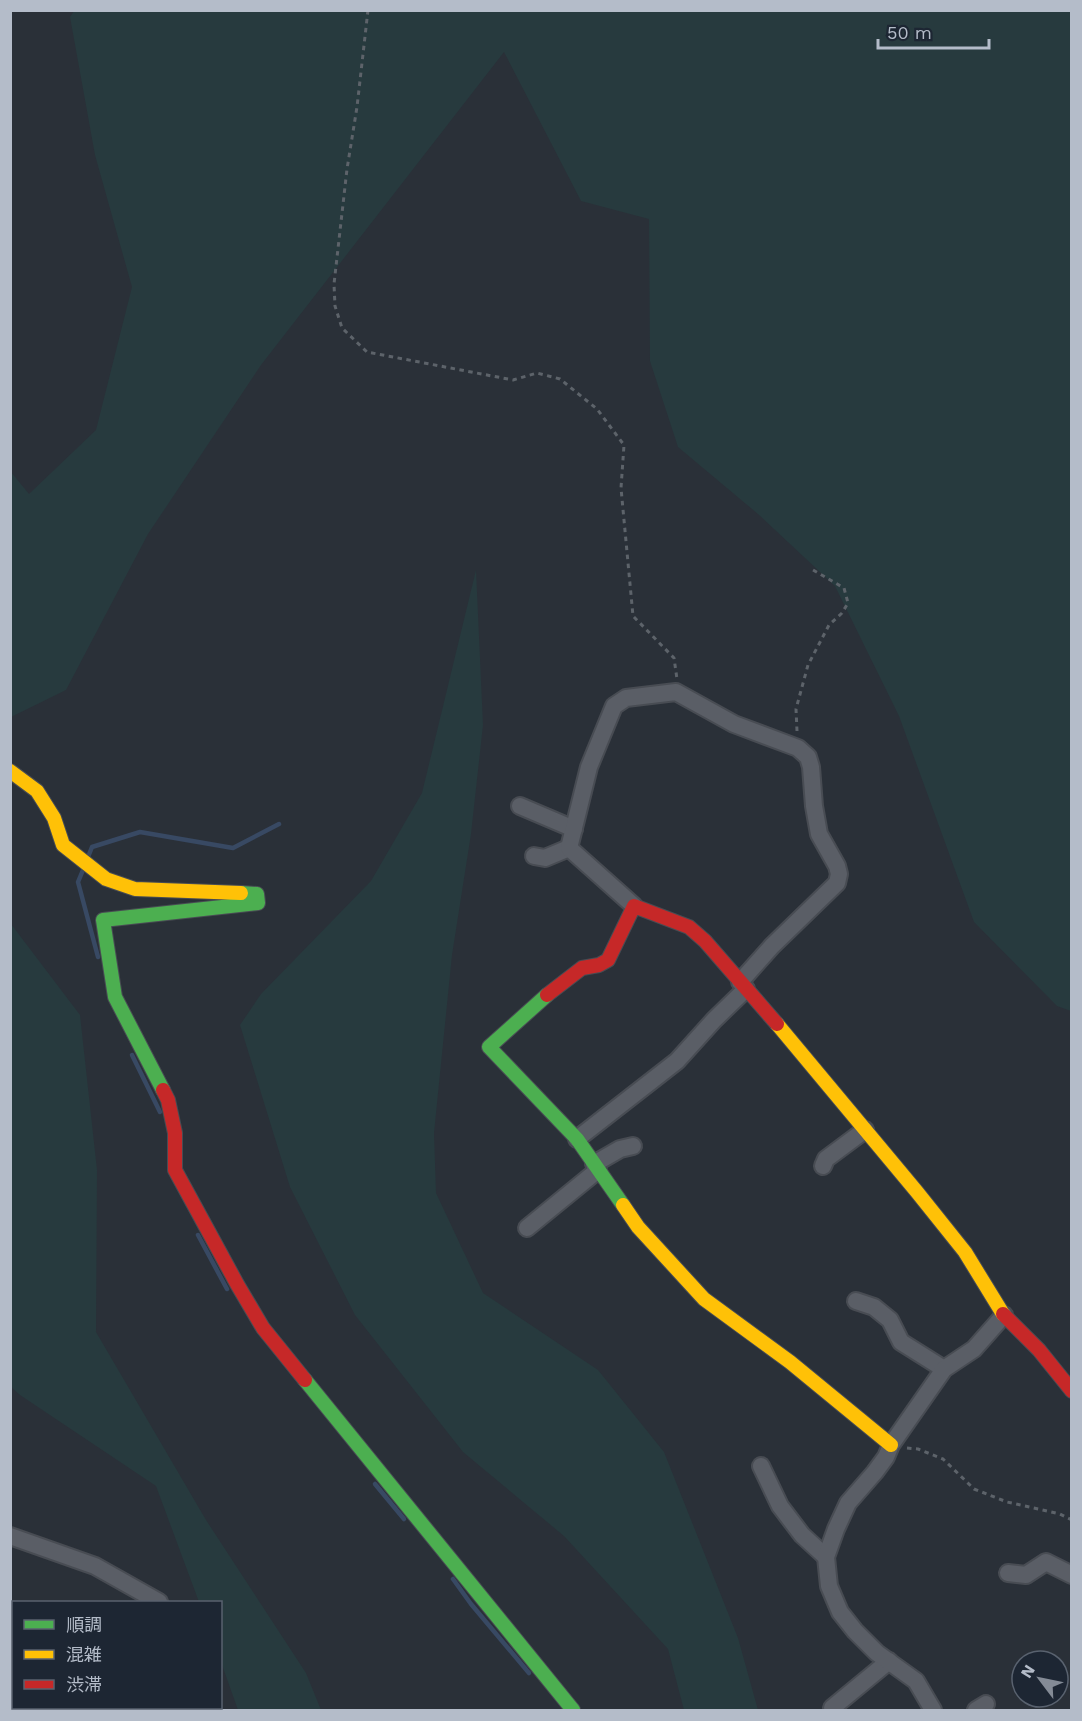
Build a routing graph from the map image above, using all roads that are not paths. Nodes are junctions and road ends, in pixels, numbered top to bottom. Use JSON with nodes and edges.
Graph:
{"nodes":[{"id":1,"x":10,"y":771,"type":"edge"},
{"id":2,"x":520,"y":806,"type":"dead end"},
{"id":3,"x":574,"y":829,"type":"junction"},
{"id":4,"x":569,"y":848,"type":"junction"},
{"id":5,"x":534,"y":856,"type":"dead end"},
{"id":6,"x":634,"y":906,"type":"junction"},
{"id":7,"x":743,"y":985,"type":"junction"},
{"id":8,"x":865,"y":1130,"type":"junction"},
{"id":9,"x":577,"y":1139,"type":"junction"},
{"id":10,"x":633,"y":1146,"type":"dead end"},
{"id":11,"x":596,"y":1167,"type":"junction"},
{"id":12,"x":823,"y":1167,"type":"dead end"},
{"id":13,"x":527,"y":1228,"type":"dead end"},
{"id":14,"x":856,"y":1301,"type":"dead end"},
{"id":15,"x":1004,"y":1315,"type":"junction"},
{"id":16,"x":944,"y":1370,"type":"junction"},
{"id":17,"x":1071,"y":1391,"type":"edge"},
{"id":18,"x":891,"y":1446,"type":"junction"},
{"id":19,"x":761,"y":1466,"type":"dead end"},
{"id":20,"x":10,"y":1536,"type":"edge"},
{"id":21,"x":826,"y":1557,"type":"junction"},
{"id":22,"x":1008,"y":1573,"type":"dead end"},
{"id":23,"x":1071,"y":1575,"type":"edge"},
{"id":24,"x":157,"y":1601,"type":"edge"},
{"id":25,"x":889,"y":1661,"type":"junction"},
{"id":26,"x":832,"y":1708,"type":"dead end"},
{"id":27,"x":573,"y":1710,"type":"edge"},
{"id":28,"x":933,"y":1710,"type":"edge"}],
"edges":[{"from":1,"to":27,"type":"street"},
{"from":2,"to":3,"type":"street"},
{"from":3,"to":4,"type":"street"},
{"from":3,"to":7,"type":"street"},
{"from":4,"to":5,"type":"street"},
{"from":4,"to":6,"type":"street"},
{"from":6,"to":7,"type":"street"},
{"from":6,"to":9,"type":"street"},
{"from":7,"to":8,"type":"street"},
{"from":7,"to":9,"type":"street"},
{"from":8,"to":12,"type":"street"},
{"from":8,"to":15,"type":"street"},
{"from":9,"to":11,"type":"street"},
{"from":10,"to":11,"type":"street"},
{"from":11,"to":13,"type":"street"},
{"from":11,"to":18,"type":"street"},
{"from":14,"to":16,"type":"street"},
{"from":15,"to":16,"type":"street"},
{"from":15,"to":17,"type":"street"},
{"from":16,"to":18,"type":"street"},
{"from":18,"to":21,"type":"street"},
{"from":19,"to":21,"type":"street"},
{"from":20,"to":24,"type":"street"},
{"from":21,"to":25,"type":"street"},
{"from":22,"to":23,"type":"street"},
{"from":25,"to":26,"type":"street"},
{"from":25,"to":28,"type":"street"}]}
